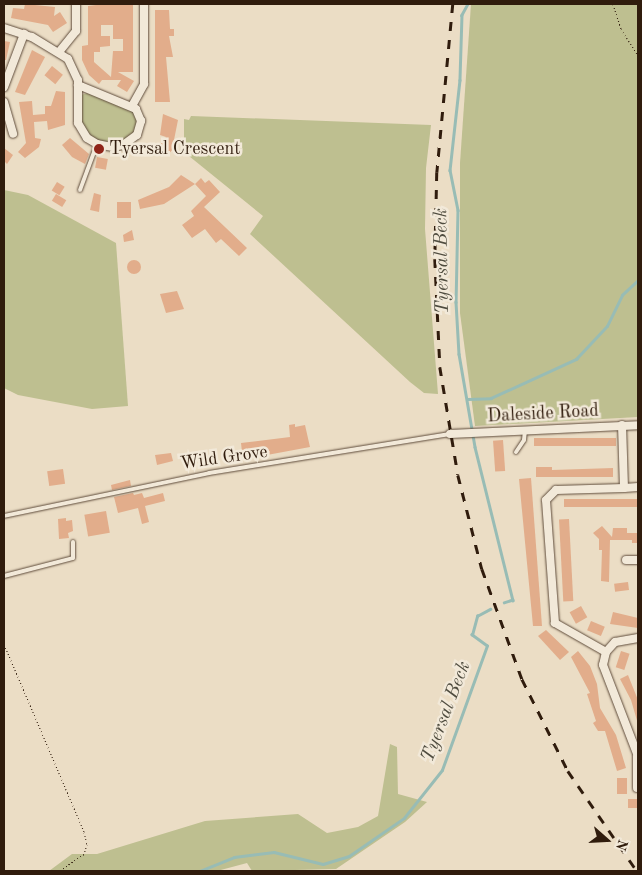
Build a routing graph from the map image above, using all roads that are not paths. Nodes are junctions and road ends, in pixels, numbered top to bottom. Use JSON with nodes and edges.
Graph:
{"nodes":[{"id":1,"x":76,"y":4,"type":"edge"},
{"id":2,"x":144,"y":4,"type":"edge"},
{"id":3,"x":4,"y":28,"type":"edge"},
{"id":4,"x":24,"y":34,"type":"junction"},
{"id":5,"x":59,"y":52,"type":"junction"},
{"id":6,"x":78,"y":85,"type":"junction"},
{"id":7,"x":4,"y":87,"type":"edge"},
{"id":8,"x":4,"y":102,"type":"edge"},
{"id":9,"x":132,"y":106,"type":"junction"},
{"id":10,"x":13,"y":134,"type":"dead end"},
{"id":11,"x":97,"y":144,"type":"junction"},
{"id":12,"x":80,"y":190,"type":"dead end"},
{"id":13,"x":622,"y":425,"type":"junction"},
{"id":14,"x":638,"y":425,"type":"edge"},
{"id":15,"x":525,"y":428,"type":"junction"},
{"id":16,"x":450,"y":434,"type":"joint"},
{"id":17,"x":516,"y":452,"type":"dead end"},
{"id":18,"x":638,"y":487,"type":"edge"},
{"id":19,"x":624,"y":488,"type":"junction"},
{"id":20,"x":4,"y":516,"type":"edge"},
{"id":21,"x":73,"y":542,"type":"dead end"},
{"id":22,"x":626,"y":560,"type":"dead end"},
{"id":23,"x":638,"y":560,"type":"edge"},
{"id":24,"x":4,"y":576,"type":"edge"},
{"id":25,"x":638,"y":638,"type":"edge"},
{"id":26,"x":606,"y":652,"type":"junction"},
{"id":27,"x":637,"y":756,"type":"edge"},
{"id":28,"x":637,"y":788,"type":"edge"}],
"edges":[{"from":1,"to":5,"type":"street"},
{"from":2,"to":9,"type":"street"},
{"from":3,"to":4,"type":"street"},
{"from":4,"to":5,"type":"street"},
{"from":4,"to":7,"type":"street"},
{"from":5,"to":6,"type":"street"},
{"from":6,"to":9,"type":"street"},
{"from":6,"to":11,"type":"street"},
{"from":8,"to":10,"type":"street"},
{"from":9,"to":11,"type":"street"},
{"from":11,"to":12,"type":"lane"},
{"from":13,"to":14,"type":"street","name":"Daleside Road"},
{"from":13,"to":15,"type":"street","name":"Daleside Road"},
{"from":13,"to":19,"type":"street"},
{"from":15,"to":16,"type":"street","name":"Daleside Road"},
{"from":15,"to":17,"type":"lane"},
{"from":16,"to":20,"type":"lane","name":"Wild Grove"},
{"from":18,"to":19,"type":"street"},
{"from":19,"to":26,"type":"street"},
{"from":21,"to":24,"type":"lane"},
{"from":22,"to":23,"type":"street"},
{"from":25,"to":26,"type":"street"},
{"from":26,"to":27,"type":"street"},
{"from":27,"to":28,"type":"street"}]}
